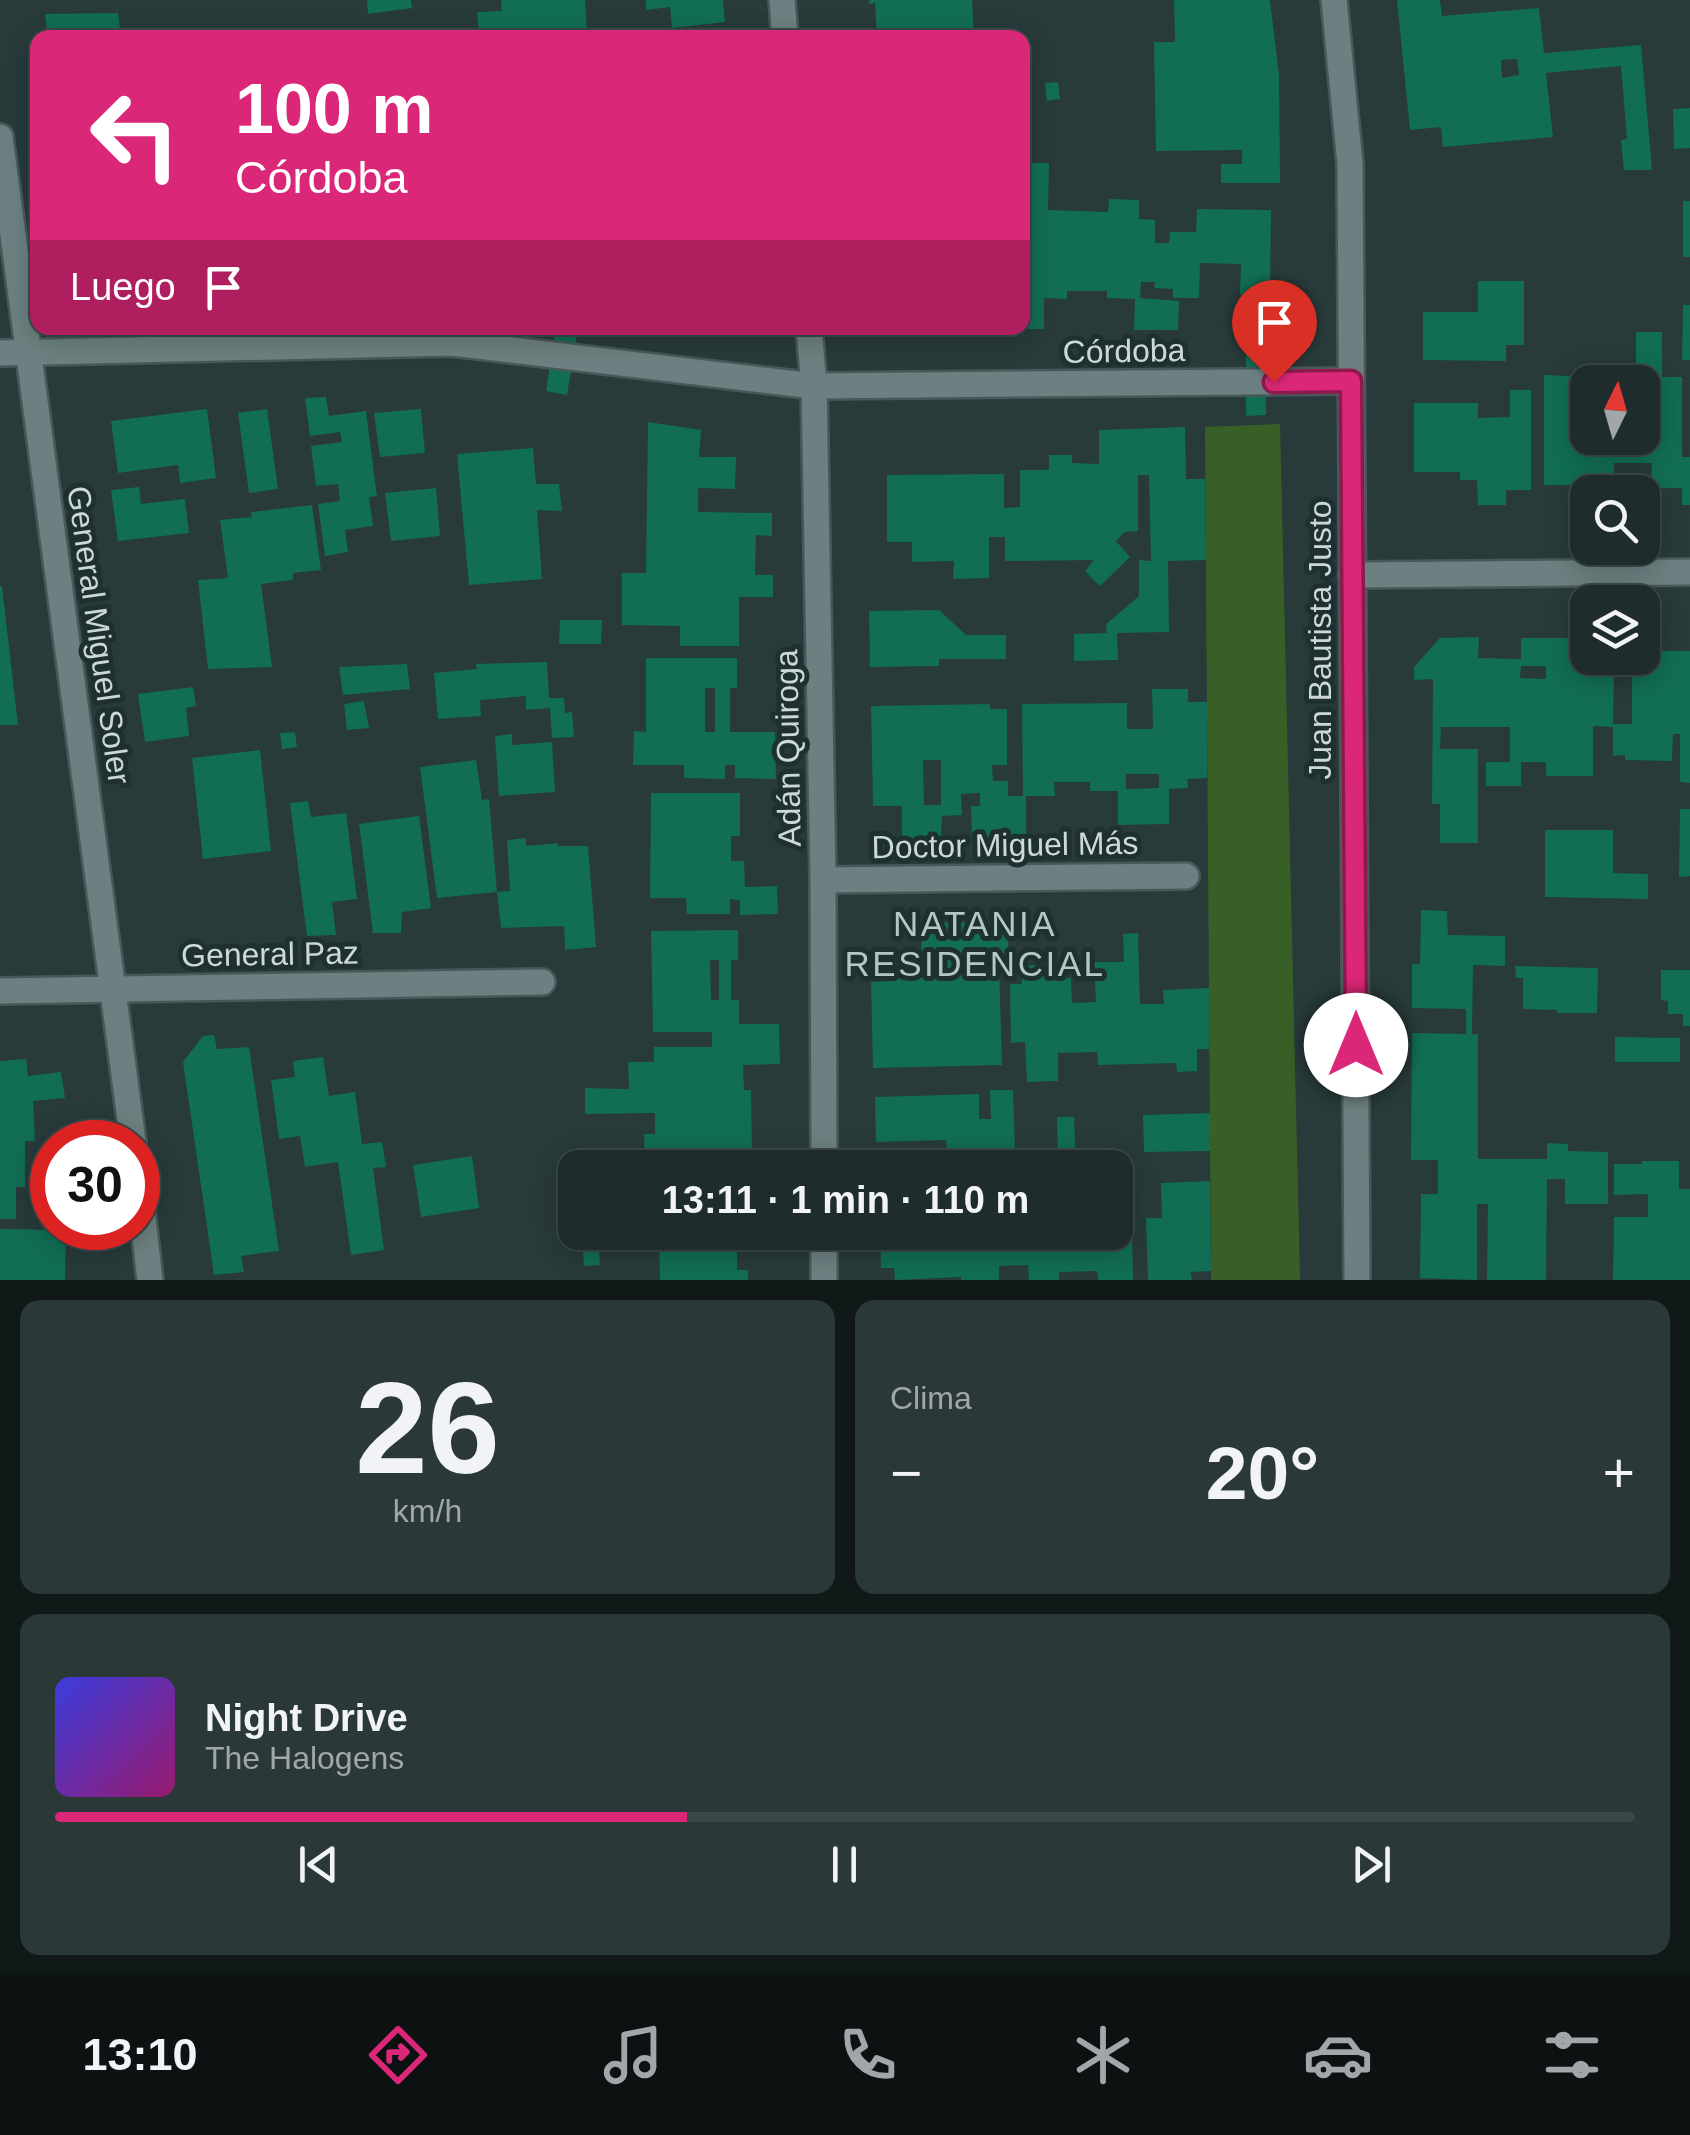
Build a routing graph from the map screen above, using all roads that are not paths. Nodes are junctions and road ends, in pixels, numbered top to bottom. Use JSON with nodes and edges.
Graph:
{"nodes":[{"id":1,"x":782,"y":0,"type":"edge"},
{"id":2,"x":1334,"y":0,"type":"edge"},
{"id":3,"x":785,"y":30,"type":"edge"},
{"id":4,"x":0,"y":137,"type":"edge"},
{"id":5,"x":810,"y":335,"type":"edge"},
{"id":6,"x":28,"y":353,"type":"junction"},
{"id":7,"x":0,"y":354,"type":"edge"},
{"id":8,"x":1351,"y":381,"type":"junction"},
{"id":9,"x":814,"y":386,"type":"junction"},
{"id":10,"x":1690,"y":572,"type":"edge"},
{"id":11,"x":1352,"y":574,"type":"junction"},
{"id":12,"x":1186,"y":876,"type":"dead end"},
{"id":13,"x":824,"y":880,"type":"junction"},
{"id":14,"x":542,"y":982,"type":"dead end"},
{"id":15,"x":114,"y":989,"type":"junction"},
{"id":16,"x":0,"y":991,"type":"edge"},
{"id":17,"x":130,"y":1120,"type":"edge"},
{"id":18,"x":824,"y":1150,"type":"edge"},
{"id":19,"x":147,"y":1250,"type":"edge"},
{"id":20,"x":824,"y":1250,"type":"edge"},
{"id":21,"x":150,"y":1280,"type":"edge"},
{"id":22,"x":824,"y":1280,"type":"edge"},
{"id":23,"x":1357,"y":1280,"type":"edge"}],
"edges":[{"from":1,"to":3,"type":"street"},
{"from":2,"to":8,"type":"street","name":"Juan Bautista Justo"},
{"from":4,"to":6,"type":"street","name":"General Miguel Soler"},
{"from":5,"to":9,"type":"street","name":"Adán Quiroga"},
{"from":6,"to":7,"type":"street","name":"Córdoba"},
{"from":6,"to":9,"type":"street","name":"Córdoba"},
{"from":6,"to":15,"type":"street","name":"General Miguel Soler"},
{"from":8,"to":9,"type":"street","name":"Córdoba"},
{"from":8,"to":11,"type":"street","name":"Juan Bautista Justo"},
{"from":9,"to":13,"type":"street","name":"Adán Quiroga"},
{"from":10,"to":11,"type":"street"},
{"from":11,"to":23,"type":"street","name":"Juan Bautista Justo"},
{"from":12,"to":13,"type":"street","name":"Doctor Miguel Más"},
{"from":13,"to":18,"type":"street","name":"Adán Quiroga"},
{"from":14,"to":15,"type":"street","name":"General Paz"},
{"from":15,"to":16,"type":"street","name":"General Paz"},
{"from":15,"to":17,"type":"street","name":"General Miguel Soler"},
{"from":19,"to":21,"type":"street"},
{"from":20,"to":22,"type":"street"}]}
